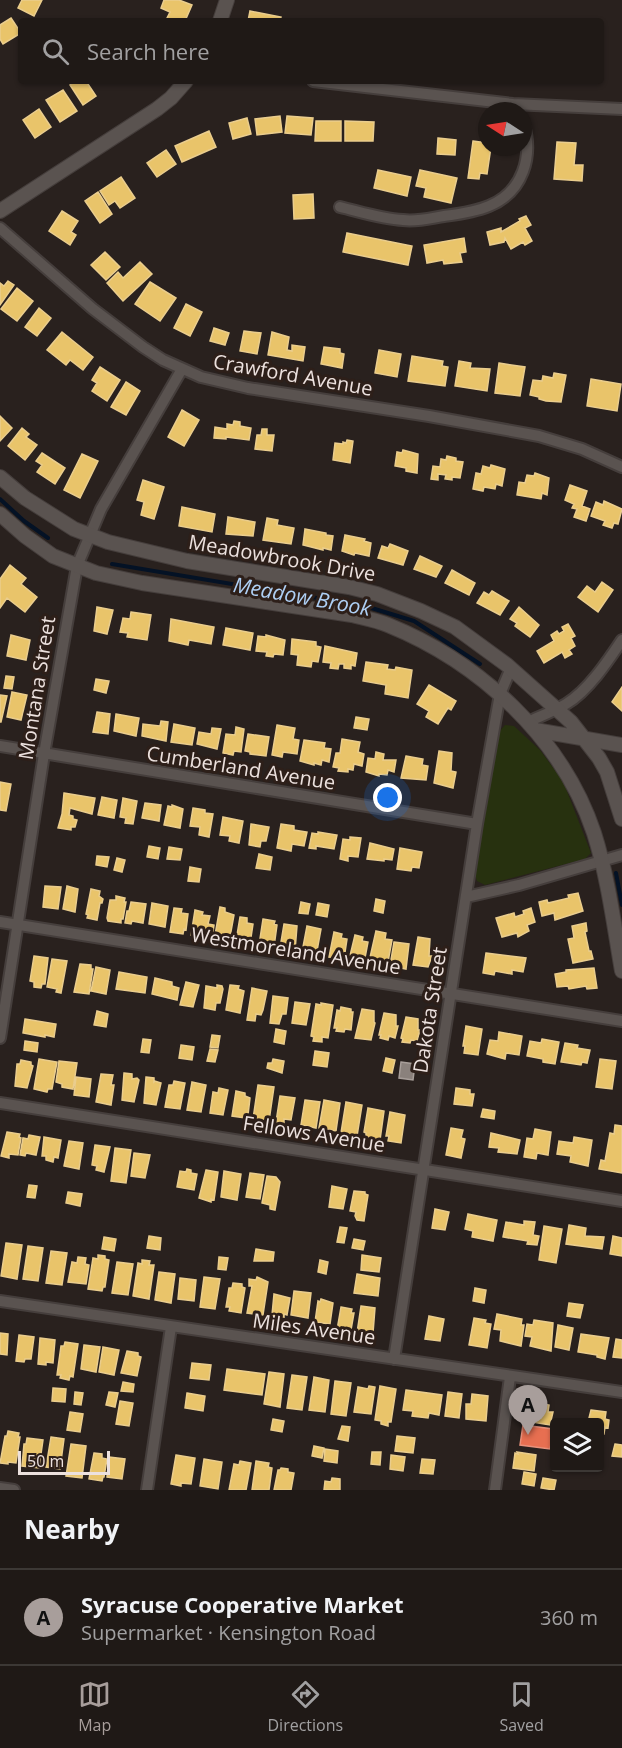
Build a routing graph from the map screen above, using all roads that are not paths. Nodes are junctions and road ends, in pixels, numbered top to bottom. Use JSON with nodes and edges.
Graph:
{"nodes":[{"id":1,"x":227,"y":0,"type":"edge"},
{"id":2,"x":221,"y":18,"type":"edge"},
{"id":3,"x":183,"y":84,"type":"edge"},
{"id":4,"x":336,"y":84,"type":"edge"},
{"id":5,"x":478,"y":102,"type":"edge"},
{"id":6,"x":532,"y":107,"type":"edge"},
{"id":7,"x":618,"y":109,"type":"edge"},
{"id":8,"x":528,"y":156,"type":"edge"},
{"id":9,"x":340,"y":207,"type":"dead end"},
{"id":10,"x":0,"y":211,"type":"edge"},
{"id":11,"x":0,"y":228,"type":"edge"},
{"id":12,"x":182,"y":369,"type":"junction"},
{"id":13,"x":622,"y":467,"type":"edge"},
{"id":14,"x":0,"y":477,"type":"edge"},
{"id":15,"x":0,"y":514,"type":"edge"},
{"id":16,"x":89,"y":535,"type":"junction"},
{"id":17,"x":77,"y":566,"type":"junction"},
{"id":18,"x":622,"y":640,"type":"edge"},
{"id":19,"x":511,"y":668,"type":"junction"},
{"id":20,"x":500,"y":694,"type":"junction"},
{"id":21,"x":557,"y":708,"type":"junction"},
{"id":22,"x":532,"y":726,"type":"junction"},
{"id":23,"x":585,"y":738,"type":"junction"},
{"id":24,"x":622,"y":745,"type":"edge"},
{"id":25,"x":0,"y":746,"type":"edge"},
{"id":26,"x":44,"y":754,"type":"junction"},
{"id":27,"x":622,"y":819,"type":"edge"},
{"id":28,"x":477,"y":824,"type":"junction"},
{"id":29,"x":622,"y":855,"type":"edge"},
{"id":30,"x":602,"y":861,"type":"junction"},
{"id":31,"x":466,"y":897,"type":"junction"},
{"id":32,"x":0,"y":922,"type":"edge"},
{"id":33,"x":18,"y":925,"type":"junction"},
{"id":34,"x":622,"y":971,"type":"edge"},
{"id":35,"x":450,"y":994,"type":"junction"},
{"id":36,"x":622,"y":1021,"type":"edge"},
{"id":37,"x":0,"y":1038,"type":"edge"},
{"id":38,"x":0,"y":1103,"type":"edge"},
{"id":39,"x":424,"y":1170,"type":"junction"},
{"id":40,"x":622,"y":1201,"type":"edge"},
{"id":41,"x":0,"y":1301,"type":"edge"},
{"id":42,"x":171,"y":1327,"type":"junction"},
{"id":43,"x":394,"y":1359,"type":"junction"},
{"id":44,"x":510,"y":1377,"type":"junction"},
{"id":45,"x":622,"y":1392,"type":"edge"},
{"id":46,"x":0,"y":1488,"type":"edge"},
{"id":47,"x":14,"y":1490,"type":"edge"},
{"id":48,"x":147,"y":1490,"type":"edge"},
{"id":49,"x":495,"y":1490,"type":"edge"}],
"edges":[{"from":1,"to":2,"type":"street"},
{"from":3,"to":10,"type":"street"},
{"from":4,"to":5,"type":"street"},
{"from":6,"to":7,"type":"street"},
{"from":8,"to":9,"type":"street"},
{"from":11,"to":12,"type":"street","name":"Crawford Avenue"},
{"from":12,"to":13,"type":"street","name":"Crawford Avenue"},
{"from":12,"to":16,"type":"street","name":"Montana Street"},
{"from":14,"to":16,"type":"street","name":"Meadowbrook Drive"},
{"from":15,"to":17,"type":"street"},
{"from":16,"to":17,"type":"street","name":"Montana Street"},
{"from":16,"to":19,"type":"street","name":"Meadowbrook Drive"},
{"from":17,"to":20,"type":"street"},
{"from":17,"to":26,"type":"street","name":"Montana Street"},
{"from":18,"to":21,"type":"street"},
{"from":19,"to":20,"type":"street","name":"Dakota Street"},
{"from":19,"to":21,"type":"street","name":"Meadowbrook Drive"},
{"from":20,"to":22,"type":"street"},
{"from":20,"to":28,"type":"street","name":"Dakota Street"},
{"from":21,"to":22,"type":"street"},
{"from":21,"to":23,"type":"street","name":"Meadowbrook Drive"},
{"from":22,"to":23,"type":"street"},
{"from":22,"to":30,"type":"street"},
{"from":23,"to":24,"type":"street"},
{"from":23,"to":27,"type":"street","name":"Meadowbrook Drive"},
{"from":25,"to":26,"type":"street","name":"Cumberland Avenue"},
{"from":26,"to":28,"type":"street","name":"Cumberland Avenue"},
{"from":26,"to":33,"type":"street","name":"Montana Street"},
{"from":28,"to":31,"type":"street","name":"Dakota Street"},
{"from":29,"to":30,"type":"street"},
{"from":30,"to":31,"type":"street"},
{"from":30,"to":34,"type":"street"},
{"from":31,"to":35,"type":"street","name":"Dakota Street"},
{"from":32,"to":33,"type":"street","name":"Westmoreland Avenue"},
{"from":33,"to":35,"type":"street","name":"Westmoreland Avenue"},
{"from":33,"to":37,"type":"street","name":"Montana Street"},
{"from":35,"to":36,"type":"street","name":"Westmoreland Avenue"},
{"from":35,"to":39,"type":"street","name":"Dakota Street"},
{"from":38,"to":39,"type":"street","name":"Fellows Avenue"},
{"from":39,"to":40,"type":"street","name":"Fellows Avenue"},
{"from":39,"to":43,"type":"street","name":"Dakota Street"},
{"from":41,"to":42,"type":"street","name":"Miles Avenue"},
{"from":42,"to":43,"type":"street","name":"Miles Avenue"},
{"from":42,"to":48,"type":"street"},
{"from":43,"to":44,"type":"street","name":"Miles Avenue"},
{"from":44,"to":45,"type":"street","name":"Miles Avenue"},
{"from":44,"to":49,"type":"street"},
{"from":46,"to":47,"type":"street"}]}
